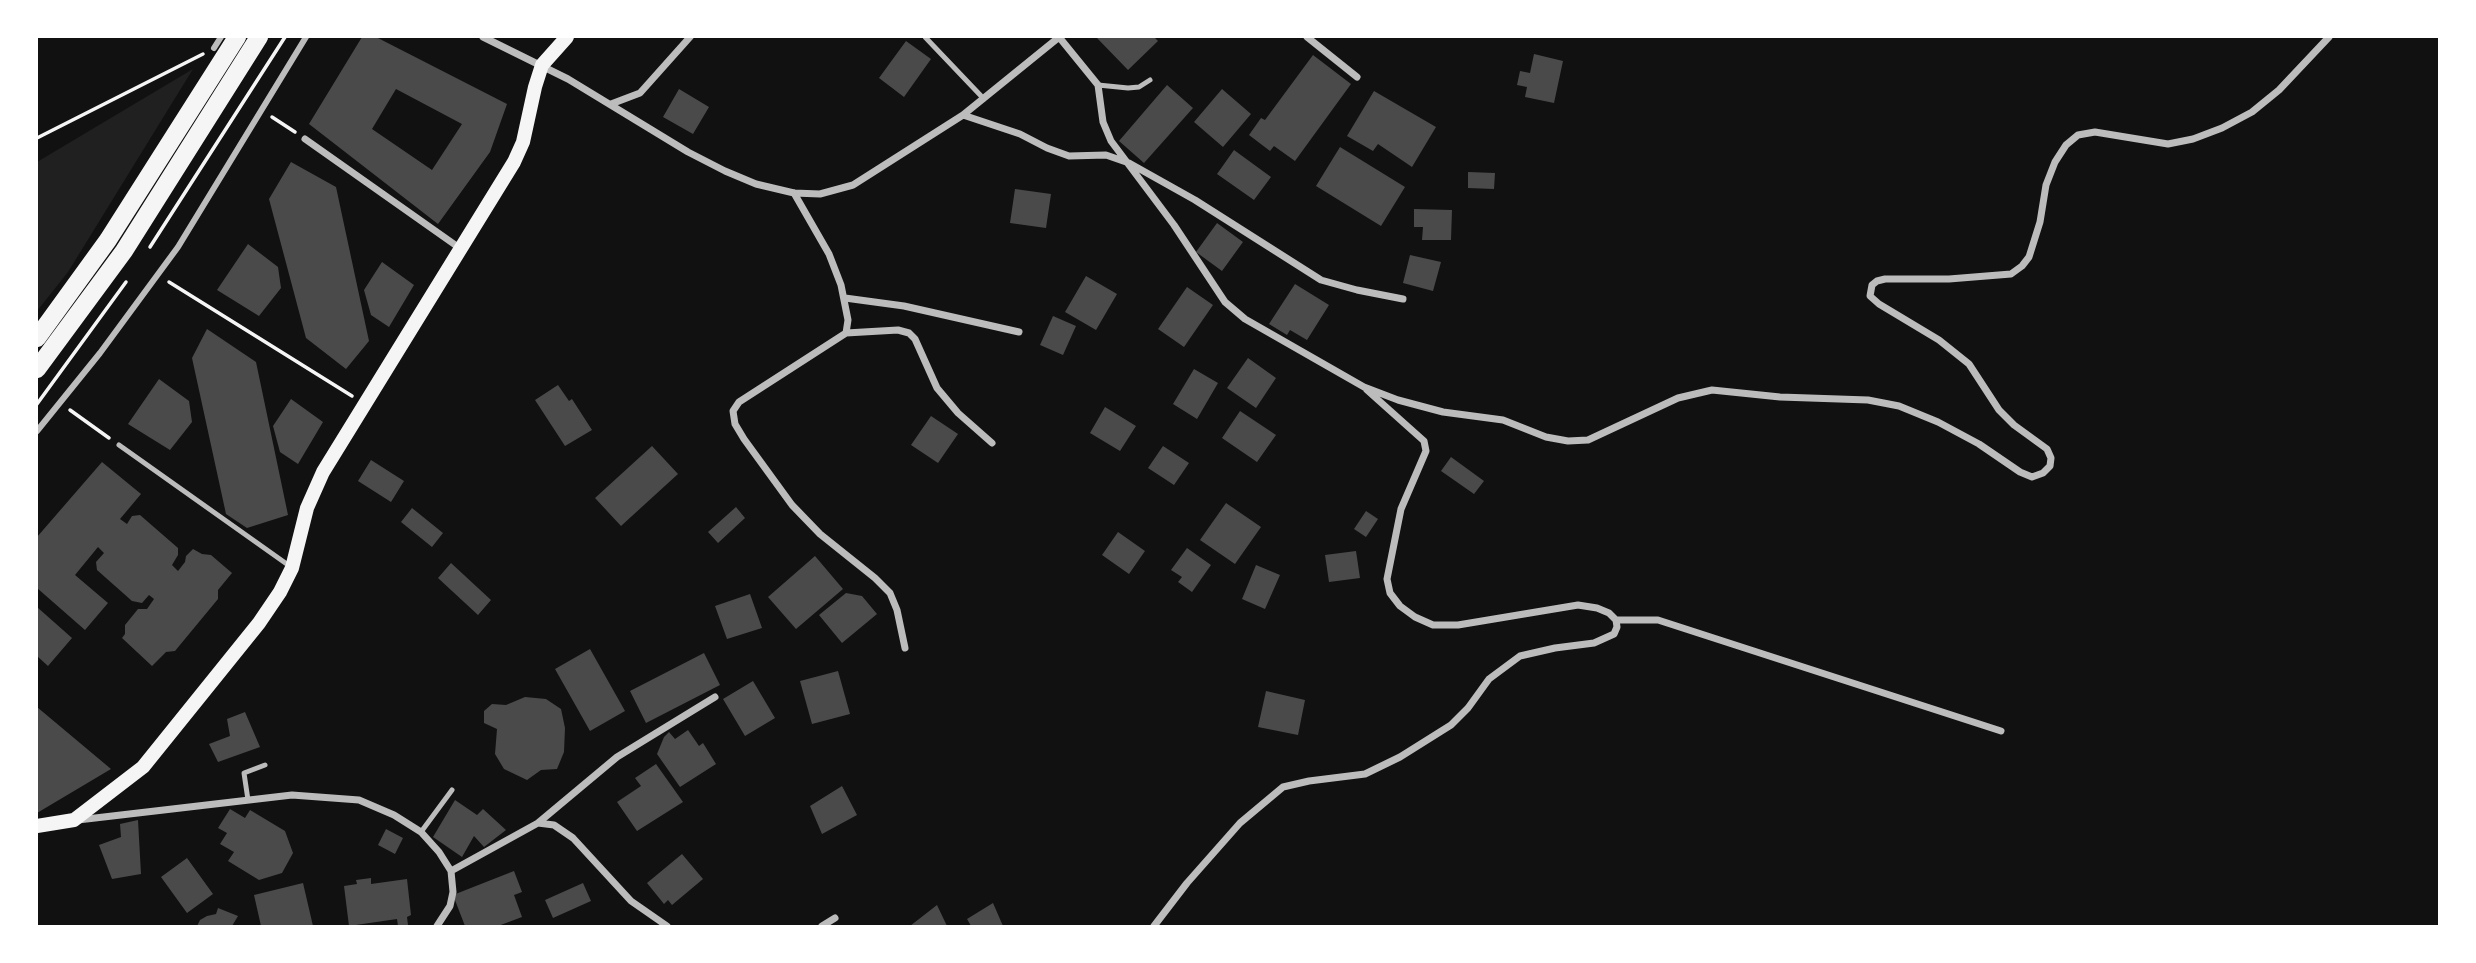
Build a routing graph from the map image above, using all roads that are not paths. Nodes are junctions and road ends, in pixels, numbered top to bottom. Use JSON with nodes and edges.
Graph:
{"nodes":[{"id":1,"x":221,"y":37,"type":"edge"},
{"id":2,"x":237,"y":37,"type":"edge"},
{"id":3,"x":260,"y":37,"type":"edge"},
{"id":4,"x":306,"y":37,"type":"edge"},
{"id":5,"x":483,"y":37,"type":"edge"},
{"id":6,"x":567,"y":37,"type":"edge"},
{"id":7,"x":690,"y":37,"type":"edge"},
{"id":8,"x":925,"y":37,"type":"edge"},
{"id":9,"x":1058,"y":37,"type":"edge"},
{"id":10,"x":1307,"y":37,"type":"edge"},
{"id":11,"x":2329,"y":37,"type":"edge"},
{"id":12,"x":214,"y":48,"type":"road end"},
{"id":13,"x":542,"y":65,"type":"junction"},
{"id":14,"x":1357,"y":77,"type":"dead end"},
{"id":15,"x":1150,"y":80,"type":"dead end"},
{"id":16,"x":1098,"y":85,"type":"junction"},
{"id":17,"x":984,"y":99,"type":"junction"},
{"id":18,"x":611,"y":104,"type":"junction"},
{"id":19,"x":963,"y":115,"type":"junction"},
{"id":20,"x":304,"y":139,"type":"road end"},
{"id":21,"x":1129,"y":163,"type":"junction"},
{"id":22,"x":794,"y":193,"type":"junction"},
{"id":23,"x":461,"y":249,"type":"junction"},
{"id":24,"x":845,"y":299,"type":"junction"},
{"id":25,"x":1403,"y":299,"type":"dead end"},
{"id":26,"x":1019,"y":332,"type":"dead end"},
{"id":27,"x":846,"y":333,"type":"junction"},
{"id":28,"x":37,"y":338,"type":"edge"},
{"id":29,"x":37,"y":369,"type":"edge"},
{"id":30,"x":1364,"y":387,"type":"junction"},
{"id":31,"x":37,"y":431,"type":"edge"},
{"id":32,"x":992,"y":443,"type":"dead end"},
{"id":33,"x":119,"y":445,"type":"road end"},
{"id":34,"x":292,"y":568,"type":"junction"},
{"id":35,"x":1616,"y":620,"type":"junction"},
{"id":36,"x":905,"y":648,"type":"dead end"},
{"id":37,"x":715,"y":697,"type":"dead end"},
{"id":38,"x":2001,"y":731,"type":"dead end"},
{"id":39,"x":265,"y":765,"type":"dead end"},
{"id":40,"x":452,"y":790,"type":"dead end"},
{"id":41,"x":247,"y":800,"type":"junction"},
{"id":42,"x":74,"y":821,"type":"junction"},
{"id":43,"x":538,"y":822,"type":"junction"},
{"id":44,"x":37,"y":826,"type":"edge"},
{"id":45,"x":421,"y":832,"type":"junction"},
{"id":46,"x":451,"y":871,"type":"junction"},
{"id":47,"x":835,"y":918,"type":"dead end"},
{"id":48,"x":437,"y":926,"type":"edge"},
{"id":49,"x":667,"y":926,"type":"edge"},
{"id":50,"x":822,"y":926,"type":"edge"},
{"id":51,"x":1154,"y":926,"type":"edge"}],
"edges":[{"from":1,"to":12,"type":"street"},
{"from":2,"to":28,"type":"main road"},
{"from":3,"to":29,"type":"main road"},
{"from":4,"to":31,"type":"street"},
{"from":5,"to":13,"type":"street"},
{"from":6,"to":13,"type":"main road"},
{"from":7,"to":18,"type":"street"},
{"from":8,"to":17,"type":"lane"},
{"from":9,"to":16,"type":"street"},
{"from":9,"to":17,"type":"street"},
{"from":10,"to":14,"type":"street"},
{"from":11,"to":30,"type":"street"},
{"from":13,"to":18,"type":"street"},
{"from":13,"to":23,"type":"main road"},
{"from":15,"to":16,"type":"lane"},
{"from":16,"to":21,"type":"street"},
{"from":17,"to":19,"type":"street"},
{"from":18,"to":22,"type":"street"},
{"from":19,"to":21,"type":"street"},
{"from":19,"to":22,"type":"street"},
{"from":20,"to":23,"type":"street"},
{"from":21,"to":25,"type":"street"},
{"from":21,"to":30,"type":"street"},
{"from":22,"to":24,"type":"street"},
{"from":23,"to":34,"type":"main road"},
{"from":24,"to":26,"type":"street"},
{"from":24,"to":27,"type":"street"},
{"from":27,"to":32,"type":"street"},
{"from":27,"to":36,"type":"street"},
{"from":30,"to":35,"type":"street"},
{"from":33,"to":34,"type":"lane"},
{"from":34,"to":42,"type":"main road"},
{"from":35,"to":38,"type":"street"},
{"from":35,"to":51,"type":"street"},
{"from":37,"to":43,"type":"street"},
{"from":39,"to":41,"type":"lane"},
{"from":40,"to":45,"type":"lane"},
{"from":41,"to":42,"type":"street"},
{"from":41,"to":45,"type":"street"},
{"from":42,"to":44,"type":"main road"},
{"from":43,"to":46,"type":"street"},
{"from":43,"to":49,"type":"street"},
{"from":45,"to":46,"type":"street"},
{"from":46,"to":48,"type":"street"},
{"from":47,"to":50,"type":"street"}]}
